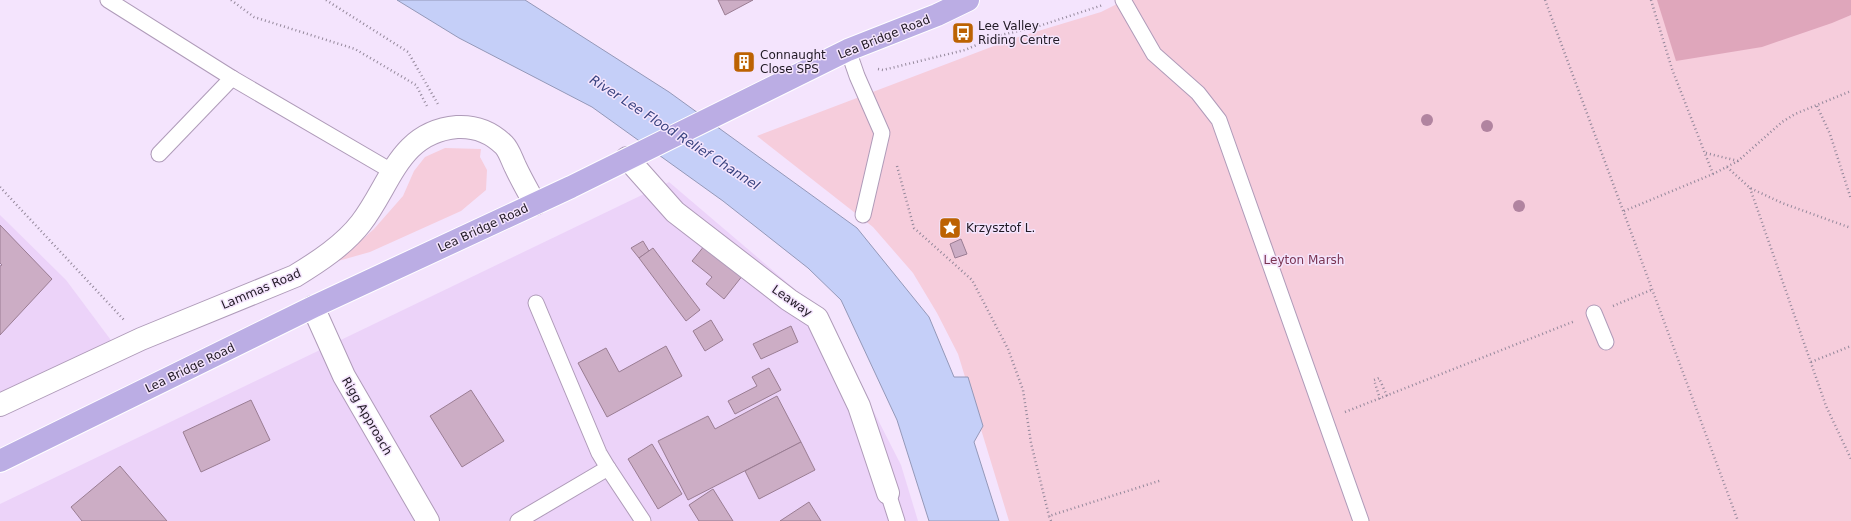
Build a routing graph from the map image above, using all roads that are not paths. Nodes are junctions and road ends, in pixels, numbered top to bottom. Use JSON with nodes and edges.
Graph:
{"nodes":[{"id":1,"x":108,"y":0,"type":"edge"},
{"id":2,"x":968,"y":0,"type":"edge"},
{"id":3,"x":1123,"y":0,"type":"edge"},
{"id":4,"x":848,"y":50,"type":"junction"},
{"id":5,"x":232,"y":78,"type":"junction"},
{"id":6,"x":159,"y":154,"type":"dead end"},
{"id":7,"x":636,"y":154,"type":"junction"},
{"id":8,"x":393,"y":172,"type":"junction"},
{"id":9,"x":535,"y":204,"type":"junction"},
{"id":10,"x":863,"y":215,"type":"dead end"},
{"id":11,"x":536,"y":303,"type":"dead end"},
{"id":12,"x":313,"y":307,"type":"junction"},
{"id":13,"x":1594,"y":314,"type":"road end"},
{"id":14,"x":1606,"y":342,"type":"dead end"},
{"id":15,"x":0,"y":405,"type":"edge"},
{"id":16,"x":0,"y":461,"type":"edge"},
{"id":17,"x":608,"y":468,"type":"junction"},
{"id":18,"x":888,"y":493,"type":"joint"},
{"id":19,"x":428,"y":521,"type":"edge"},
{"id":20,"x":518,"y":521,"type":"edge"},
{"id":21,"x":643,"y":521,"type":"edge"},
{"id":22,"x":897,"y":521,"type":"edge"},
{"id":23,"x":1361,"y":521,"type":"edge"}],
"edges":[{"from":1,"to":5,"type":"lane"},
{"from":2,"to":4,"type":"main road","name":"Lea Bridge Road"},
{"from":3,"to":23,"type":"lane"},
{"from":4,"to":7,"type":"main road","name":"Lea Bridge Road"},
{"from":4,"to":10,"type":"lane"},
{"from":5,"to":6,"type":"lane"},
{"from":5,"to":8,"type":"lane"},
{"from":7,"to":9,"type":"main road","name":"Lea Bridge Road"},
{"from":7,"to":18,"type":"street","name":"Leaway"},
{"from":8,"to":9,"type":"street","name":"Lammas Road"},
{"from":8,"to":15,"type":"street","name":"Lammas Road"},
{"from":9,"to":12,"type":"main road","name":"Lea Bridge Road"},
{"from":11,"to":17,"type":"lane"},
{"from":12,"to":16,"type":"main road","name":"Lea Bridge Road"},
{"from":12,"to":19,"type":"street","name":"Rigg Approach"},
{"from":13,"to":14,"type":"lane"},
{"from":17,"to":20,"type":"lane"},
{"from":17,"to":21,"type":"lane"},
{"from":18,"to":22,"type":"lane"}]}
